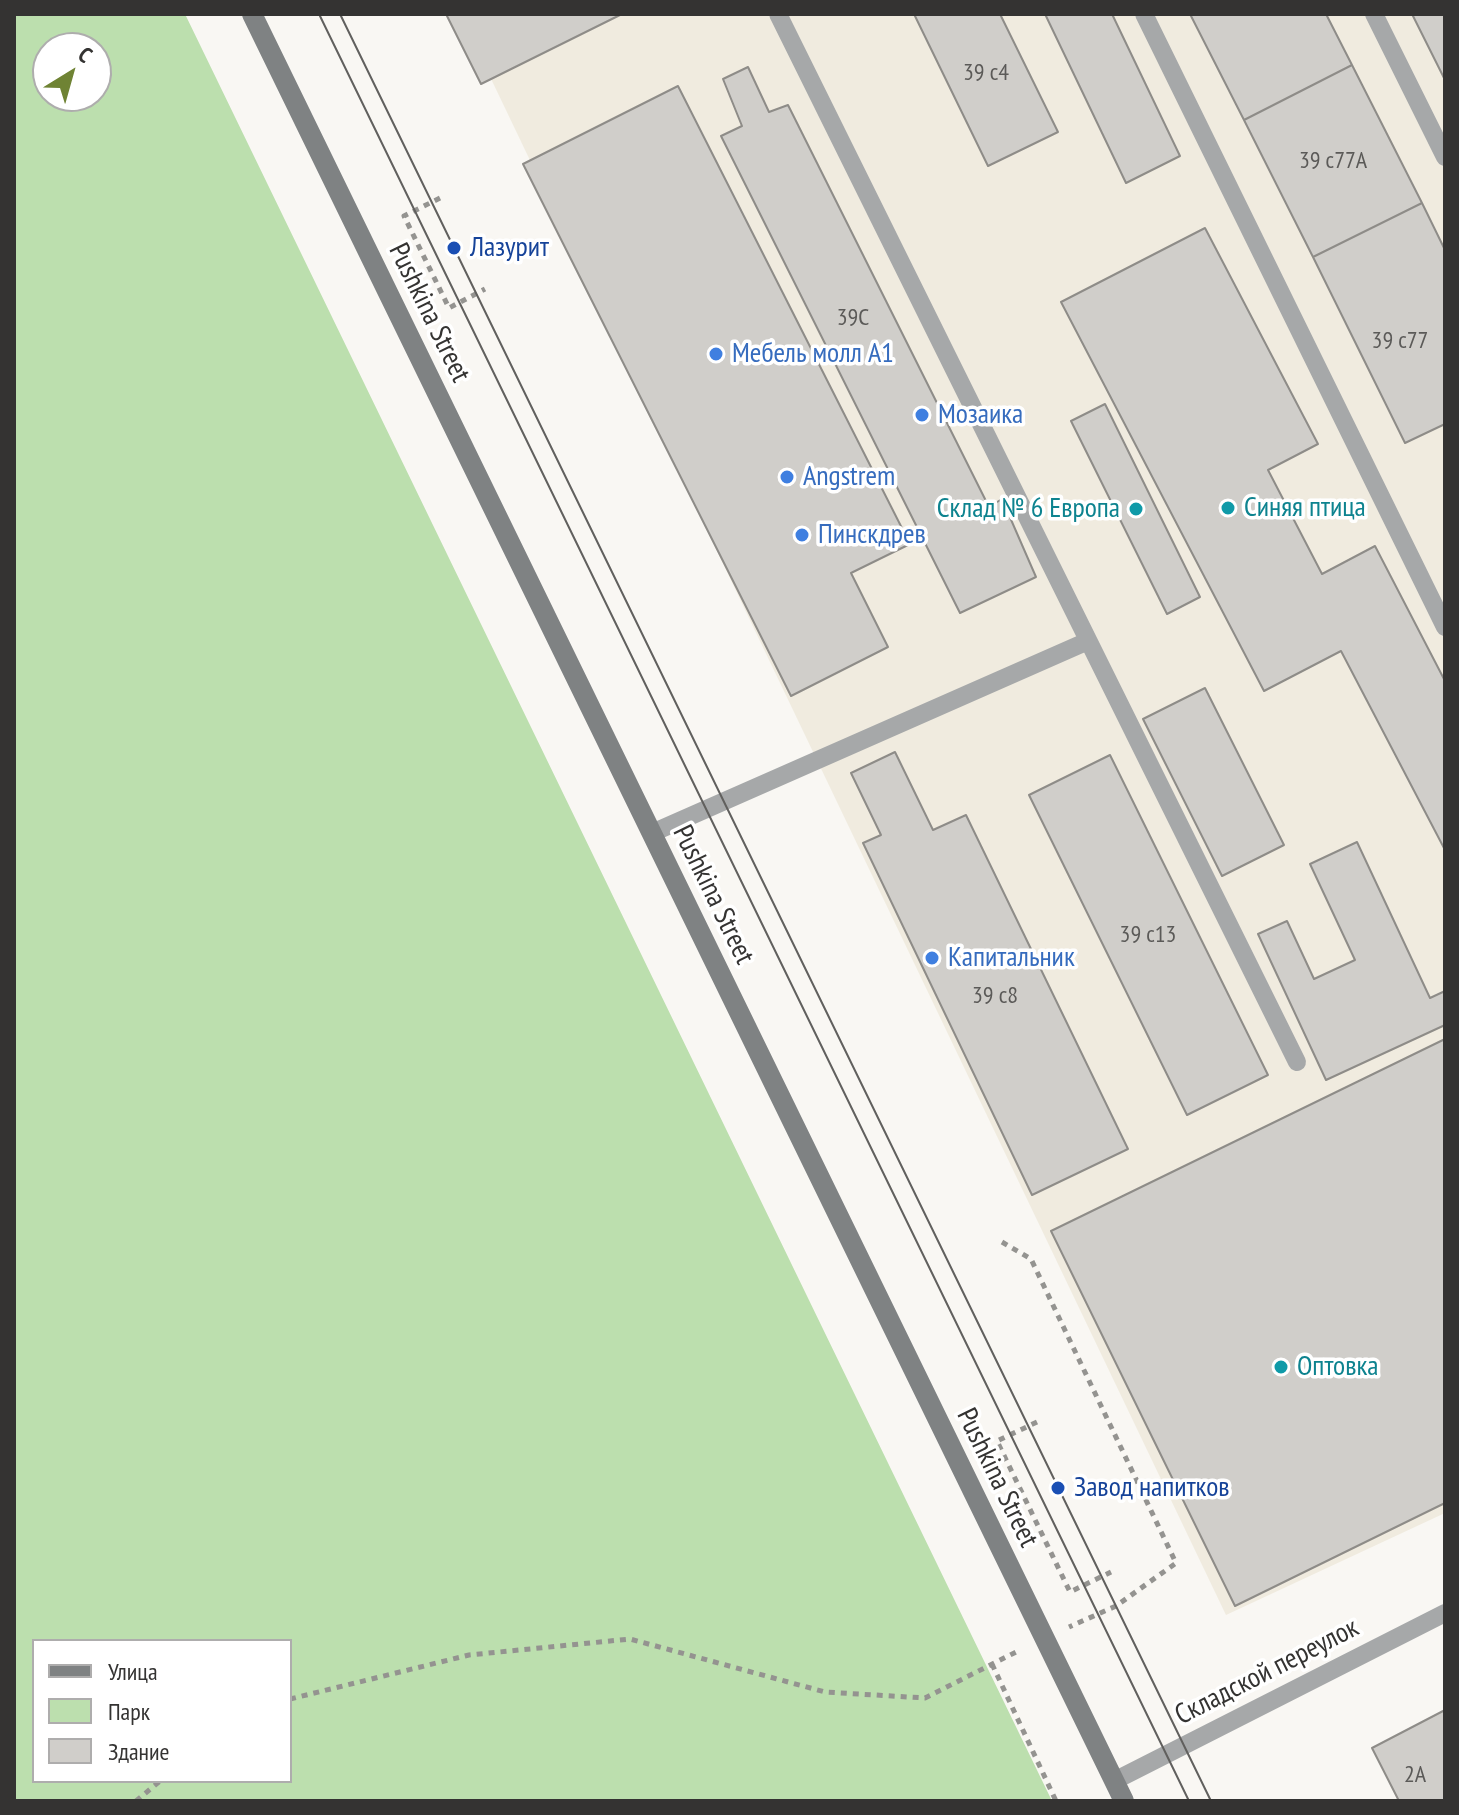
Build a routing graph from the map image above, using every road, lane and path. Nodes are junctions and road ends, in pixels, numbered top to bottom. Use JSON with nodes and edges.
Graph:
{"nodes":[{"id":1,"x":252,"y":14,"type":"edge"},
{"id":2,"x":778,"y":14,"type":"edge"},
{"id":3,"x":1144,"y":14,"type":"edge"},
{"id":4,"x":1374,"y":14,"type":"edge"},
{"id":5,"x":1445,"y":157,"type":"edge"},
{"id":6,"x":440,"y":198,"type":"dead end"},
{"id":7,"x":485,"y":289,"type":"dead end"},
{"id":8,"x":1445,"y":627,"type":"edge"},
{"id":9,"x":1088,"y":641,"type":"junction"},
{"id":10,"x":652,"y":833,"type":"junction"},
{"id":11,"x":1297,"y":1062,"type":"dead end"},
{"id":12,"x":1002,"y":1242,"type":"dead end"},
{"id":13,"x":1037,"y":1422,"type":"dead end"},
{"id":14,"x":1111,"y":1572,"type":"dead end"},
{"id":15,"x":1445,"y":1613,"type":"edge"},
{"id":16,"x":1044,"y":1637,"type":"junction"},
{"id":17,"x":992,"y":1664,"type":"junction"},
{"id":18,"x":292,"y":1699,"type":"edge"},
{"id":19,"x":1114,"y":1781,"type":"junction"},
{"id":20,"x":158,"y":1783,"type":"edge"},
{"id":21,"x":136,"y":1801,"type":"edge"},
{"id":22,"x":1056,"y":1801,"type":"edge"},
{"id":23,"x":1124,"y":1801,"type":"edge"}],
"edges":[{"from":1,"to":10,"type":"street","name":"Pushkina Street"},
{"from":2,"to":9,"type":"lane"},
{"from":3,"to":8,"type":"lane"},
{"from":4,"to":5,"type":"lane"},
{"from":6,"to":7,"type":"path"},
{"from":9,"to":10,"type":"lane"},
{"from":9,"to":11,"type":"lane"},
{"from":10,"to":16,"type":"street","name":"Pushkina Street"},
{"from":12,"to":16,"type":"path"},
{"from":13,"to":14,"type":"path"},
{"from":15,"to":19,"type":"lane","name":"Складской переулок"},
{"from":16,"to":17,"type":"path"},
{"from":16,"to":19,"type":"street","name":"Pushkina Street"},
{"from":17,"to":18,"type":"path"},
{"from":17,"to":22,"type":"path"},
{"from":19,"to":23,"type":"street","name":"Pushkina Street"},
{"from":20,"to":21,"type":"path"}]}
